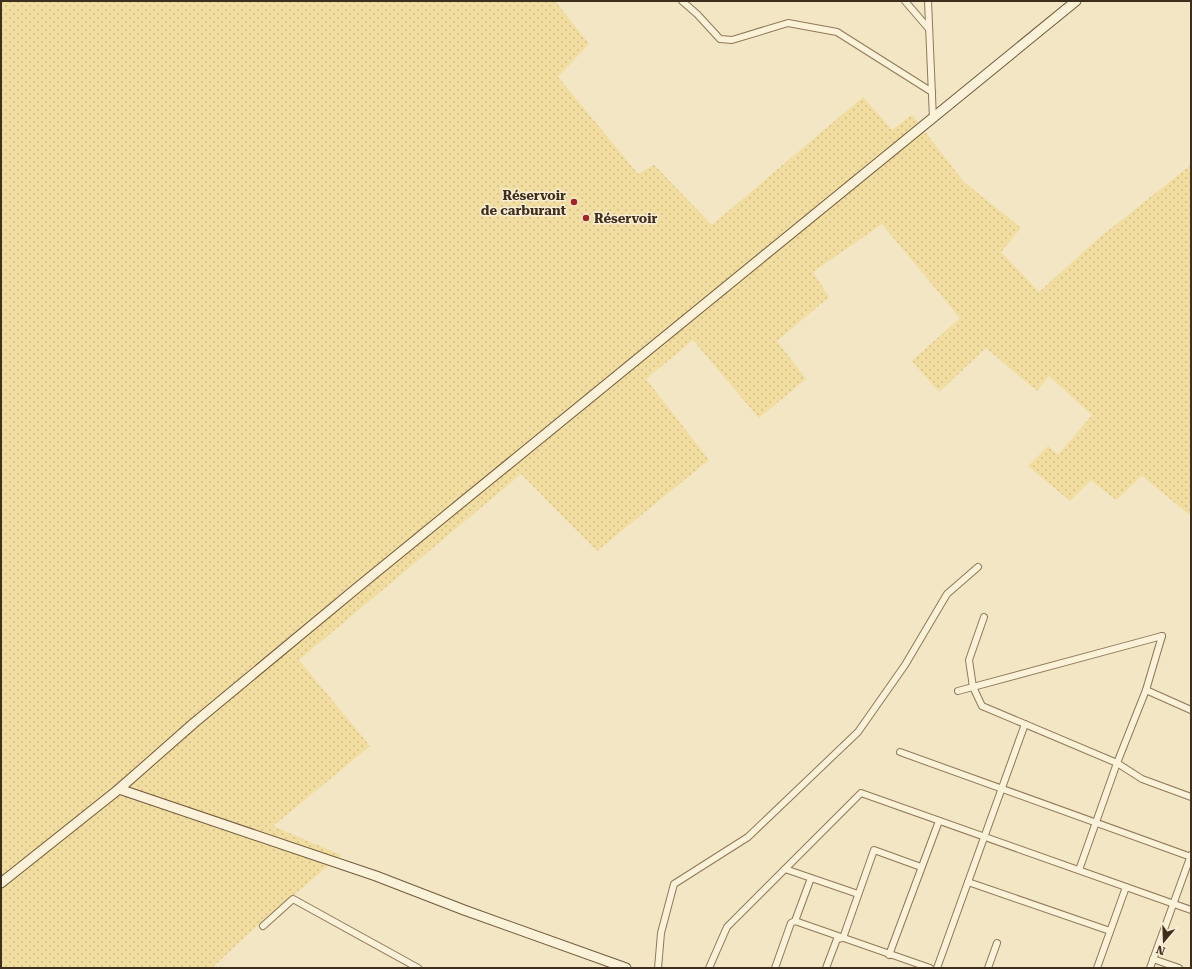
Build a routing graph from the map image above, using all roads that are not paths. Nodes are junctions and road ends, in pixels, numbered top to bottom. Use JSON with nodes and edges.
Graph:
{"nodes":[{"id":1,"x":682,"y":1,"type":"edge"},
{"id":2,"x":905,"y":1,"type":"edge"},
{"id":3,"x":928,"y":1,"type":"edge"},
{"id":4,"x":1076,"y":1,"type":"edge"},
{"id":5,"x":929,"y":29,"type":"junction"},
{"id":6,"x":932,"y":92,"type":"junction"},
{"id":7,"x":933,"y":119,"type":"junction"},
{"id":8,"x":978,"y":567,"type":"dead end"},
{"id":9,"x":984,"y":616,"type":"dead end"},
{"id":10,"x":973,"y":687,"type":"junction"},
{"id":11,"x":1146,"y":690,"type":"junction"},
{"id":12,"x":958,"y":691,"type":"dead end"},
{"id":13,"x":1191,"y":710,"type":"edge"},
{"id":14,"x":1025,"y":724,"type":"junction"},
{"id":15,"x":900,"y":752,"type":"dead end"},
{"id":16,"x":1117,"y":763,"type":"junction"},
{"id":17,"x":1002,"y":788,"type":"junction"},
{"id":18,"x":119,"y":789,"type":"junction"},
{"id":19,"x":1191,"y":797,"type":"edge"},
{"id":20,"x":939,"y":820,"type":"junction"},
{"id":21,"x":1097,"y":823,"type":"junction"},
{"id":22,"x":984,"y":837,"type":"junction"},
{"id":23,"x":1191,"y":856,"type":"edge"},
{"id":24,"x":921,"y":867,"type":"junction"},
{"id":25,"x":785,"y":869,"type":"junction"},
{"id":26,"x":1079,"y":870,"type":"junction"},
{"id":27,"x":811,"y":878,"type":"junction"},
{"id":28,"x":968,"y":882,"type":"junction"},
{"id":29,"x":1,"y":883,"type":"edge"},
{"id":30,"x":1126,"y":887,"type":"junction"},
{"id":31,"x":858,"y":894,"type":"junction"},
{"id":32,"x":1173,"y":904,"type":"junction"},
{"id":33,"x":1191,"y":910,"type":"edge"},
{"id":34,"x":795,"y":921,"type":"junction"},
{"id":35,"x":262,"y":926,"type":"dead end"},
{"id":36,"x":1110,"y":931,"type":"junction"},
{"id":37,"x":843,"y":938,"type":"junction"},
{"id":38,"x":997,"y":943,"type":"dead end"},
{"id":39,"x":889,"y":955,"type":"junction"},
{"id":40,"x":1153,"y":959,"type":"junction"},
{"id":41,"x":418,"y":968,"type":"edge"},
{"id":42,"x":626,"y":968,"type":"edge"},
{"id":43,"x":658,"y":968,"type":"edge"},
{"id":44,"x":709,"y":968,"type":"edge"},
{"id":45,"x":775,"y":968,"type":"edge"},
{"id":46,"x":826,"y":968,"type":"edge"},
{"id":47,"x":930,"y":968,"type":"edge"},
{"id":48,"x":937,"y":968,"type":"edge"},
{"id":49,"x":988,"y":968,"type":"edge"},
{"id":50,"x":1097,"y":968,"type":"edge"},
{"id":51,"x":1150,"y":968,"type":"edge"},
{"id":52,"x":1179,"y":968,"type":"edge"}],
"edges":[{"from":1,"to":6,"type":"street"},
{"from":2,"to":5,"type":"street"},
{"from":3,"to":5,"type":"street"},
{"from":4,"to":7,"type":"main road"},
{"from":5,"to":6,"type":"street"},
{"from":6,"to":7,"type":"street"},
{"from":7,"to":18,"type":"main road"},
{"from":8,"to":43,"type":"street"},
{"from":9,"to":10,"type":"street"},
{"from":10,"to":11,"type":"street"},
{"from":10,"to":12,"type":"street"},
{"from":10,"to":14,"type":"street"},
{"from":11,"to":13,"type":"street"},
{"from":11,"to":16,"type":"street"},
{"from":14,"to":16,"type":"street"},
{"from":14,"to":17,"type":"street"},
{"from":15,"to":17,"type":"street"},
{"from":16,"to":19,"type":"street"},
{"from":16,"to":21,"type":"street"},
{"from":17,"to":21,"type":"street"},
{"from":17,"to":22,"type":"street"},
{"from":18,"to":29,"type":"main road"},
{"from":18,"to":42,"type":"main road"},
{"from":20,"to":22,"type":"street"},
{"from":20,"to":24,"type":"street"},
{"from":20,"to":25,"type":"street"},
{"from":21,"to":23,"type":"street"},
{"from":21,"to":26,"type":"street"},
{"from":22,"to":26,"type":"street"},
{"from":22,"to":28,"type":"street"},
{"from":23,"to":32,"type":"street"},
{"from":24,"to":31,"type":"street"},
{"from":24,"to":39,"type":"street"},
{"from":25,"to":27,"type":"street"},
{"from":25,"to":44,"type":"street"},
{"from":26,"to":30,"type":"street"},
{"from":27,"to":31,"type":"street"},
{"from":27,"to":34,"type":"street"},
{"from":28,"to":36,"type":"street"},
{"from":28,"to":48,"type":"street"},
{"from":30,"to":32,"type":"street"},
{"from":30,"to":36,"type":"street"},
{"from":31,"to":37,"type":"street"},
{"from":32,"to":33,"type":"street"},
{"from":32,"to":40,"type":"street"},
{"from":34,"to":37,"type":"street"},
{"from":34,"to":45,"type":"street"},
{"from":35,"to":41,"type":"street"},
{"from":36,"to":50,"type":"street"},
{"from":37,"to":39,"type":"street"},
{"from":37,"to":46,"type":"street"},
{"from":38,"to":49,"type":"street"},
{"from":39,"to":47,"type":"street"},
{"from":40,"to":51,"type":"street"},
{"from":40,"to":52,"type":"street"}]}
